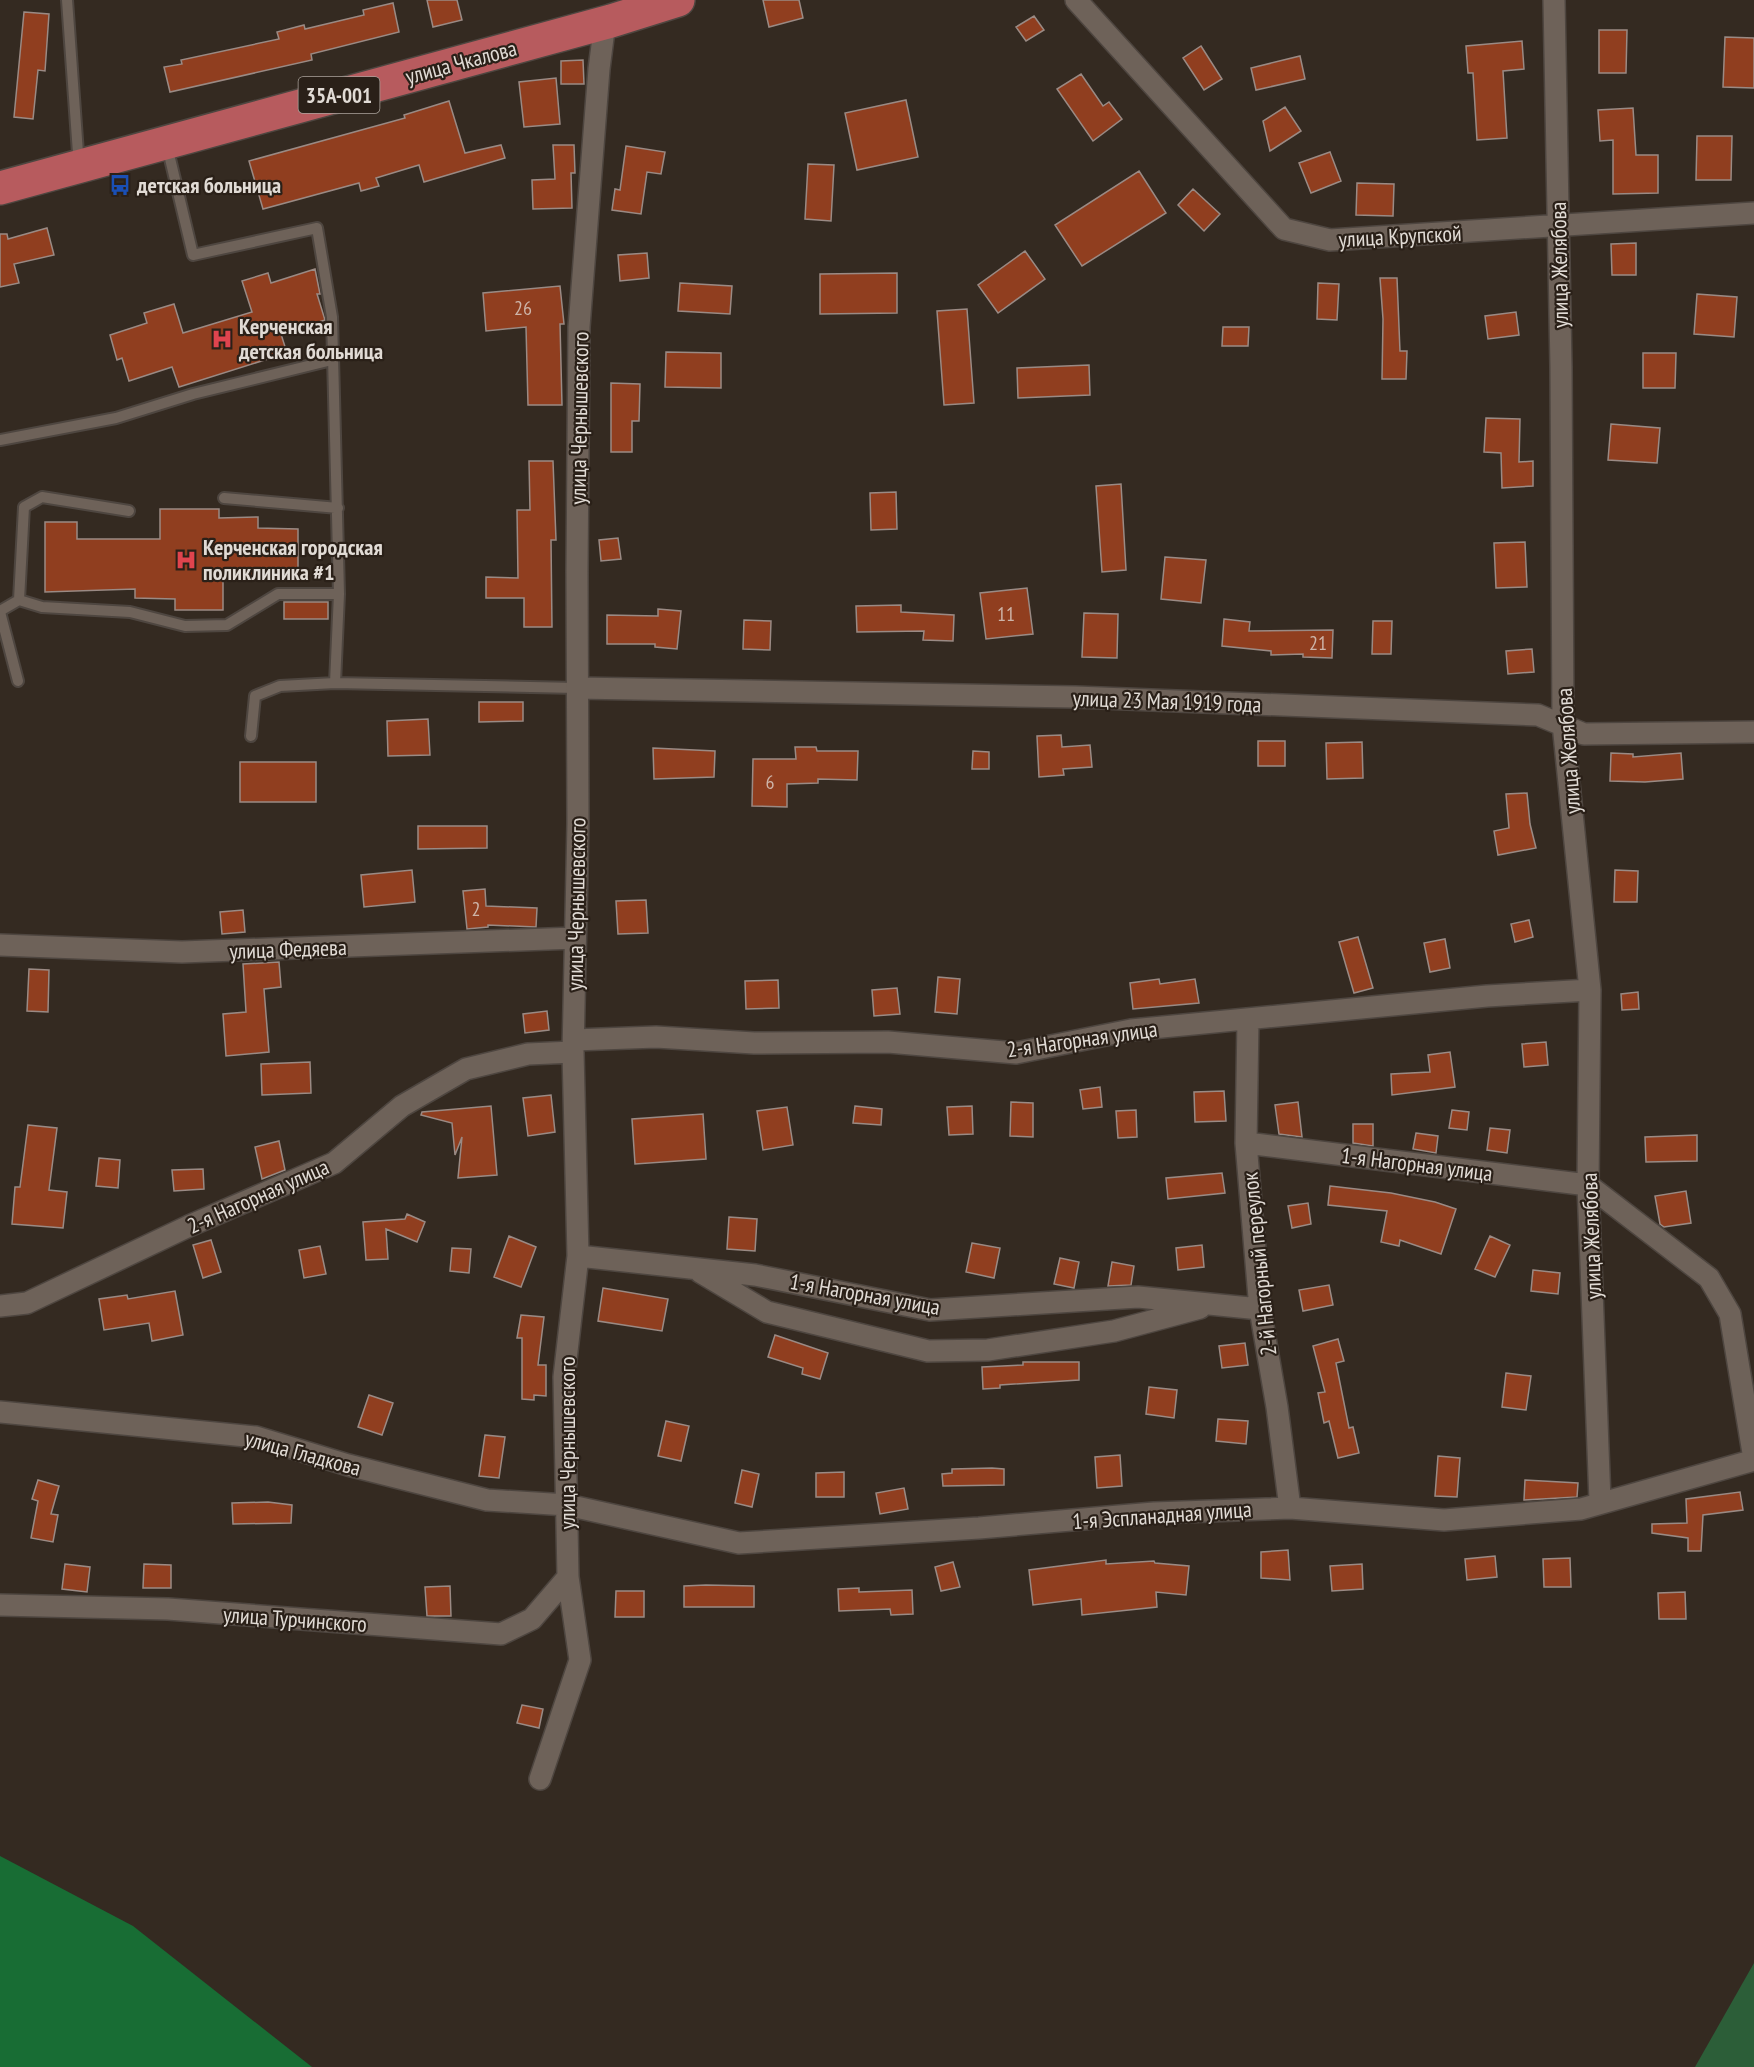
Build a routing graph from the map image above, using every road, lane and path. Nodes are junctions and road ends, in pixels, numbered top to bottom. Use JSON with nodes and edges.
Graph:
{"nodes":[{"id":1,"x":67,"y":0,"type":"edge"},
{"id":2,"x":678,"y":0,"type":"edge"},
{"id":3,"x":1076,"y":0,"type":"edge"},
{"id":4,"x":1554,"y":0,"type":"edge"},
{"id":5,"x":613,"y":8,"type":"edge"},
{"id":6,"x":165,"y":137,"type":"junction"},
{"id":7,"x":80,"y":159,"type":"junction"},
{"id":8,"x":0,"y":174,"type":"edge"},
{"id":9,"x":0,"y":188,"type":"edge"},
{"id":10,"x":1754,"y":213,"type":"edge"},
{"id":11,"x":1558,"y":228,"type":"junction"},
{"id":12,"x":332,"y":360,"type":"junction"},
{"id":13,"x":0,"y":440,"type":"edge"},
{"id":14,"x":224,"y":498,"type":"dead end"},
{"id":15,"x":338,"y":508,"type":"junction"},
{"id":16,"x":129,"y":511,"type":"dead end"},
{"id":17,"x":339,"y":594,"type":"junction"},
{"id":18,"x":19,"y":600,"type":"junction"},
{"id":19,"x":0,"y":611,"type":"edge"},
{"id":20,"x":18,"y":681,"type":"dead end"},
{"id":21,"x":335,"y":683,"type":"junction"},
{"id":22,"x":577,"y":688,"type":"junction"},
{"id":23,"x":1563,"y":724,"type":"junction"},
{"id":24,"x":1754,"y":732,"type":"edge"},
{"id":25,"x":251,"y":736,"type":"dead end"},
{"id":26,"x":576,"y":938,"type":"junction"},
{"id":27,"x":0,"y":945,"type":"edge"},
{"id":28,"x":1590,"y":990,"type":"junction"},
{"id":29,"x":1248,"y":1019,"type":"junction"},
{"id":30,"x":573,"y":1046,"type":"junction"},
{"id":31,"x":1246,"y":1143,"type":"junction"},
{"id":32,"x":1588,"y":1185,"type":"junction"},
{"id":33,"x":578,"y":1257,"type":"junction"},
{"id":34,"x":694,"y":1269,"type":"junction"},
{"id":35,"x":1215,"y":1304,"type":"junction"},
{"id":36,"x":0,"y":1306,"type":"edge"},
{"id":37,"x":1260,"y":1309,"type":"junction"},
{"id":38,"x":0,"y":1412,"type":"edge"},
{"id":39,"x":1754,"y":1459,"type":"edge"},
{"id":40,"x":1600,"y":1501,"type":"junction"},
{"id":41,"x":567,"y":1505,"type":"junction"},
{"id":42,"x":1290,"y":1508,"type":"junction"},
{"id":43,"x":568,"y":1577,"type":"junction"},
{"id":44,"x":0,"y":1605,"type":"edge"},
{"id":45,"x":540,"y":1779,"type":"dead end"}],
"edges":[{"from":1,"to":7,"type":"lane"},
{"from":2,"to":5,"type":"main road","name":"улица Чкалова","number":"35А-001"},
{"from":3,"to":11,"type":"street","name":"улица Крупской"},
{"from":4,"to":11,"type":"street","name":"улица Желябова"},
{"from":5,"to":6,"type":"main road","name":"улица Чкалова","number":"35А-001"},
{"from":5,"to":22,"type":"street","name":"улица Чернышевского"},
{"from":6,"to":7,"type":"main road","name":"улица Чкалова","number":"35А-001"},
{"from":6,"to":12,"type":"lane"},
{"from":7,"to":8,"type":"main road","name":"улица Чкалова","number":"35А-001"},
{"from":7,"to":9,"type":"main road","name":"улица Чкалова","number":"35А-001"},
{"from":10,"to":11,"type":"street","name":"улица Крупской"},
{"from":11,"to":23,"type":"street","name":"улица Желябова"},
{"from":12,"to":13,"type":"lane"},
{"from":12,"to":15,"type":"lane"},
{"from":14,"to":15,"type":"lane"},
{"from":15,"to":17,"type":"lane"},
{"from":16,"to":18,"type":"lane"},
{"from":17,"to":18,"type":"lane"},
{"from":17,"to":21,"type":"lane"},
{"from":18,"to":19,"type":"lane"},
{"from":19,"to":20,"type":"lane"},
{"from":21,"to":22,"type":"lane"},
{"from":21,"to":25,"type":"lane"},
{"from":22,"to":23,"type":"street","name":"улица 23 Мая 1919 года"},
{"from":22,"to":26,"type":"street","name":"улица Чернышевского"},
{"from":23,"to":24,"type":"street","name":"улица 23 Мая 1919 года"},
{"from":23,"to":28,"type":"street","name":"улица Желябова"},
{"from":26,"to":27,"type":"street","name":"улица Федяева"},
{"from":26,"to":30,"type":"street","name":"улица Чернышевского"},
{"from":28,"to":29,"type":"street","name":"2-я Нагорная улица"},
{"from":28,"to":32,"type":"street","name":"улица Желябова"},
{"from":29,"to":30,"type":"street","name":"2-я Нагорная улица"},
{"from":29,"to":31,"type":"street","name":"2-й Нагорный переулок"},
{"from":30,"to":33,"type":"street","name":"улица Чернышевского"},
{"from":30,"to":36,"type":"street","name":"2-я Нагорная улица"},
{"from":31,"to":32,"type":"street","name":"1-я Нагорная улица"},
{"from":31,"to":37,"type":"street","name":"2-й Нагорный переулок"},
{"from":32,"to":39,"type":"street"},
{"from":32,"to":40,"type":"street","name":"улица Желябова"},
{"from":33,"to":34,"type":"street","name":"1-я Нагорная улица"},
{"from":33,"to":41,"type":"street","name":"улица Чернышевского"},
{"from":34,"to":35,"type":"street","name":"1-я Нагорная улица"},
{"from":34,"to":35,"type":"street"},
{"from":35,"to":37,"type":"street","name":"1-я Нагорная улица"},
{"from":37,"to":42,"type":"street","name":"2-й Нагорный переулок"},
{"from":38,"to":41,"type":"street","name":"улица Гладкова"},
{"from":39,"to":40,"type":"street","name":"1-я Эспланадная улица"},
{"from":40,"to":42,"type":"street","name":"1-я Эспланадная улица"},
{"from":41,"to":42,"type":"street","name":"1-я Эспланадная улица"},
{"from":41,"to":43,"type":"street","name":"улица Чернышевского"},
{"from":43,"to":44,"type":"street","name":"улица Турчинского"},
{"from":43,"to":45,"type":"street","name":"улица Чернышевского"}]}
